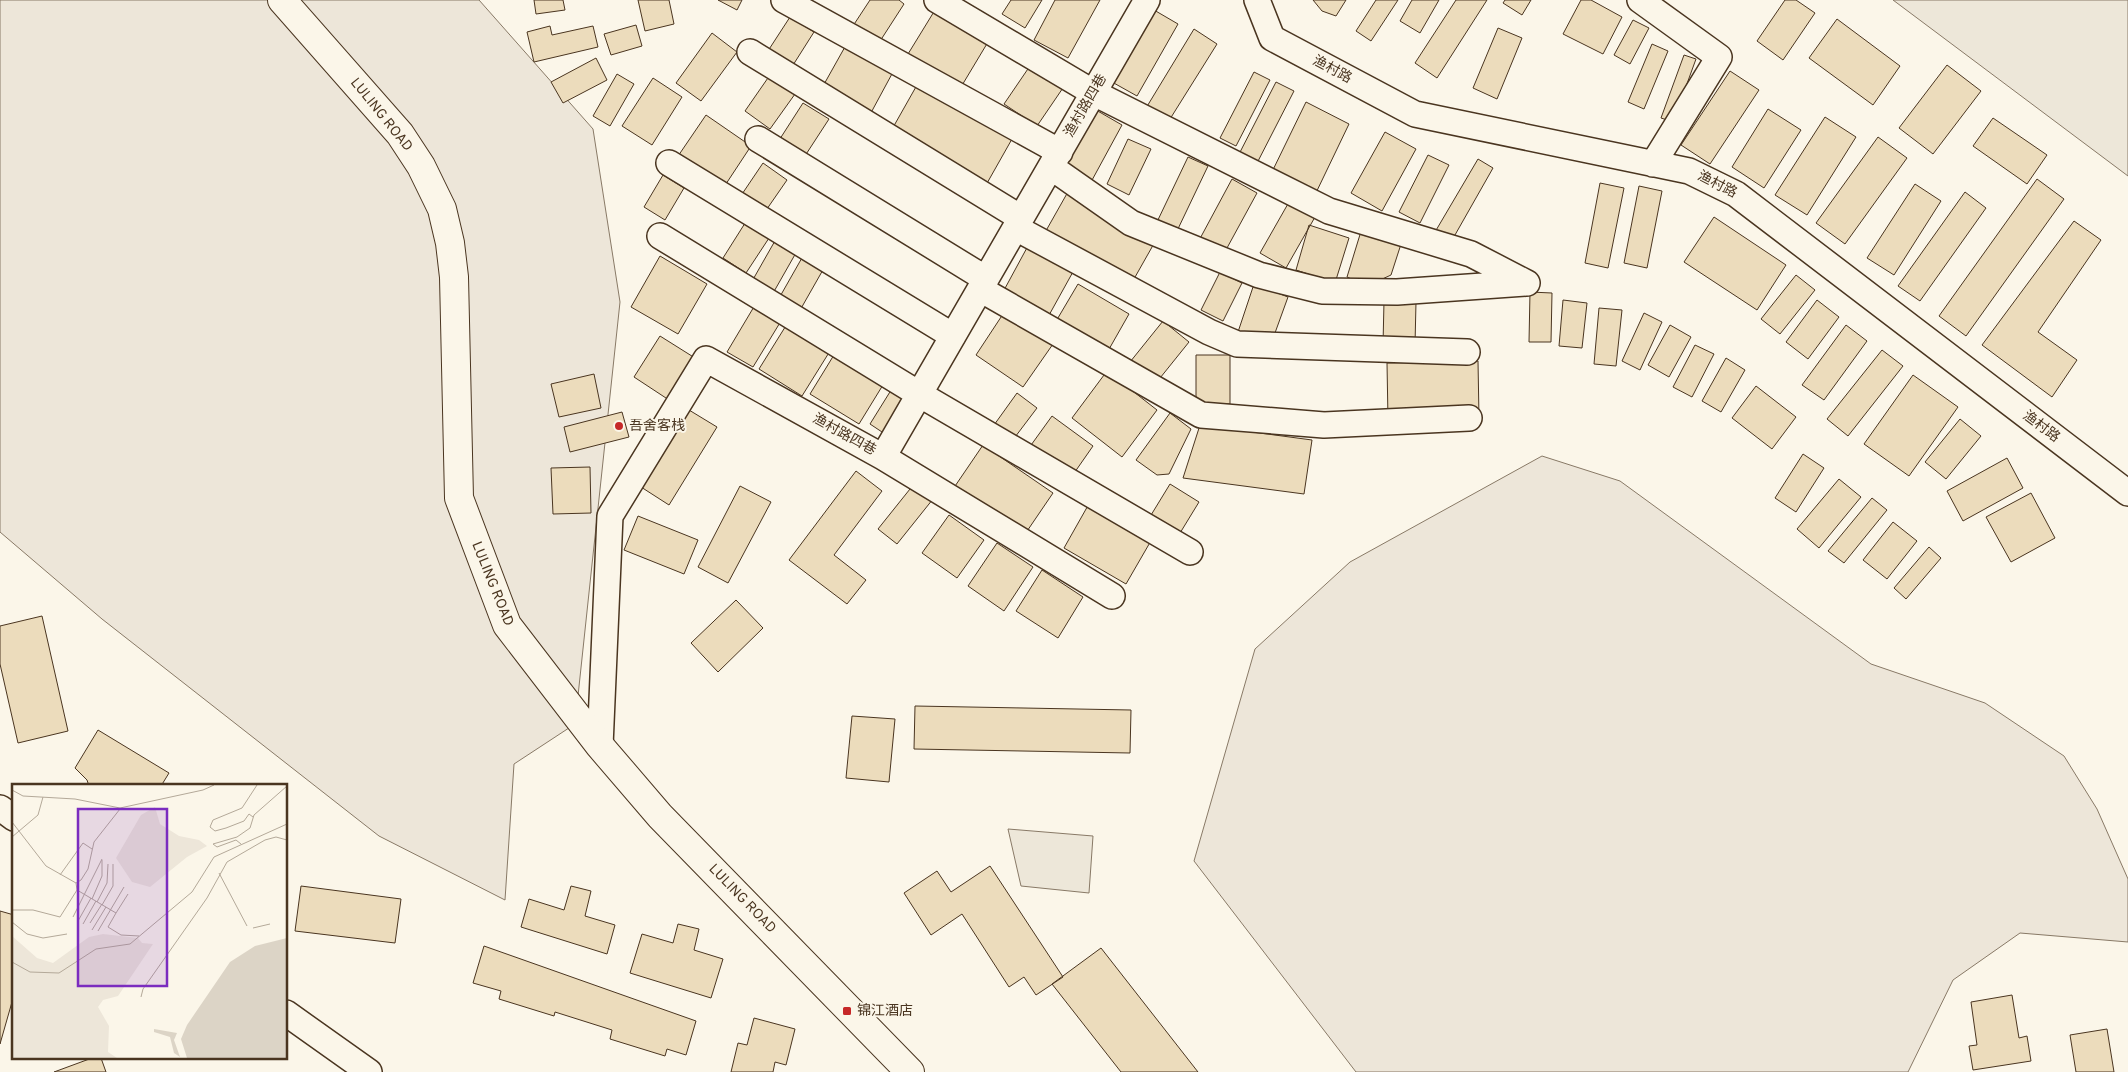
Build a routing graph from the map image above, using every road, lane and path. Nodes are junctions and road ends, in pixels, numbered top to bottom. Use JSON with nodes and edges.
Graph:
{"nodes":[{"id":1,"x":282,"y":0,"type":"edge"},
{"id":2,"x":784,"y":0,"type":"edge"},
{"id":3,"x":937,"y":0,"type":"edge"},
{"id":4,"x":1147,"y":0,"type":"edge"},
{"id":5,"x":1257,"y":0,"type":"edge"},
{"id":6,"x":1640,"y":0,"type":"edge"},
{"id":7,"x":750,"y":52,"type":"dead end"},
{"id":8,"x":1094,"y":93,"type":"junction"},
{"id":9,"x":758,"y":138,"type":"dead end"},
{"id":10,"x":1055,"y":160,"type":"junction"},
{"id":11,"x":669,"y":163,"type":"dead end"},
{"id":12,"x":1653,"y":164,"type":"junction"},
{"id":13,"x":1018,"y":223,"type":"junction"},
{"id":14,"x":660,"y":236,"type":"dead end"},
{"id":15,"x":983,"y":284,"type":"junction"},
{"id":16,"x":953,"y":336,"type":"junction"},
{"id":17,"x":1467,"y":352,"type":"dead end"},
{"id":18,"x":919,"y":394,"type":"junction"},
{"id":19,"x":1469,"y":418,"type":"dead end"},
{"id":20,"x":883,"y":457,"type":"junction"},
{"id":21,"x":2128,"y":493,"type":"edge"},
{"id":22,"x":1190,"y":552,"type":"dead end"},
{"id":23,"x":1112,"y":596,"type":"dead end"},
{"id":24,"x":600,"y":746,"type":"junction"},
{"id":25,"x":0,"y":808,"type":"edge"},
{"id":26,"x":12,"y":817,"type":"edge"},
{"id":27,"x":288,"y":1014,"type":"edge"},
{"id":28,"x":369,"y":1072,"type":"edge"},
{"id":29,"x":910,"y":1072,"type":"edge"}],
"edges":[{"from":1,"to":24,"type":"main road","name":"LULING ROAD"},
{"from":2,"to":10,"type":"street"},
{"from":3,"to":8,"type":"street"},
{"from":4,"to":8,"type":"street","name":"渔村路四巷"},
{"from":5,"to":12,"type":"street","name":"渔村路"},
{"from":6,"to":12,"type":"street"},
{"from":7,"to":13,"type":"street"},
{"from":8,"to":10,"type":"street","name":"渔村路四巷"},
{"from":8,"to":10,"type":"street"},
{"from":9,"to":15,"type":"street"},
{"from":10,"to":13,"type":"street","name":"渔村路四巷"},
{"from":11,"to":16,"type":"street"},
{"from":12,"to":21,"type":"street","name":"渔村路"},
{"from":13,"to":15,"type":"street","name":"渔村路四巷"},
{"from":13,"to":17,"type":"street"},
{"from":14,"to":18,"type":"street"},
{"from":15,"to":16,"type":"street","name":"渔村路四巷"},
{"from":15,"to":19,"type":"street"},
{"from":16,"to":18,"type":"street","name":"渔村路四巷"},
{"from":18,"to":20,"type":"street","name":"渔村路四巷"},
{"from":18,"to":22,"type":"street"},
{"from":20,"to":23,"type":"street"},
{"from":20,"to":24,"type":"street","name":"渔村路四巷"},
{"from":24,"to":29,"type":"main road","name":"LULING ROAD"},
{"from":25,"to":26,"type":"street"},
{"from":27,"to":28,"type":"street"}]}
